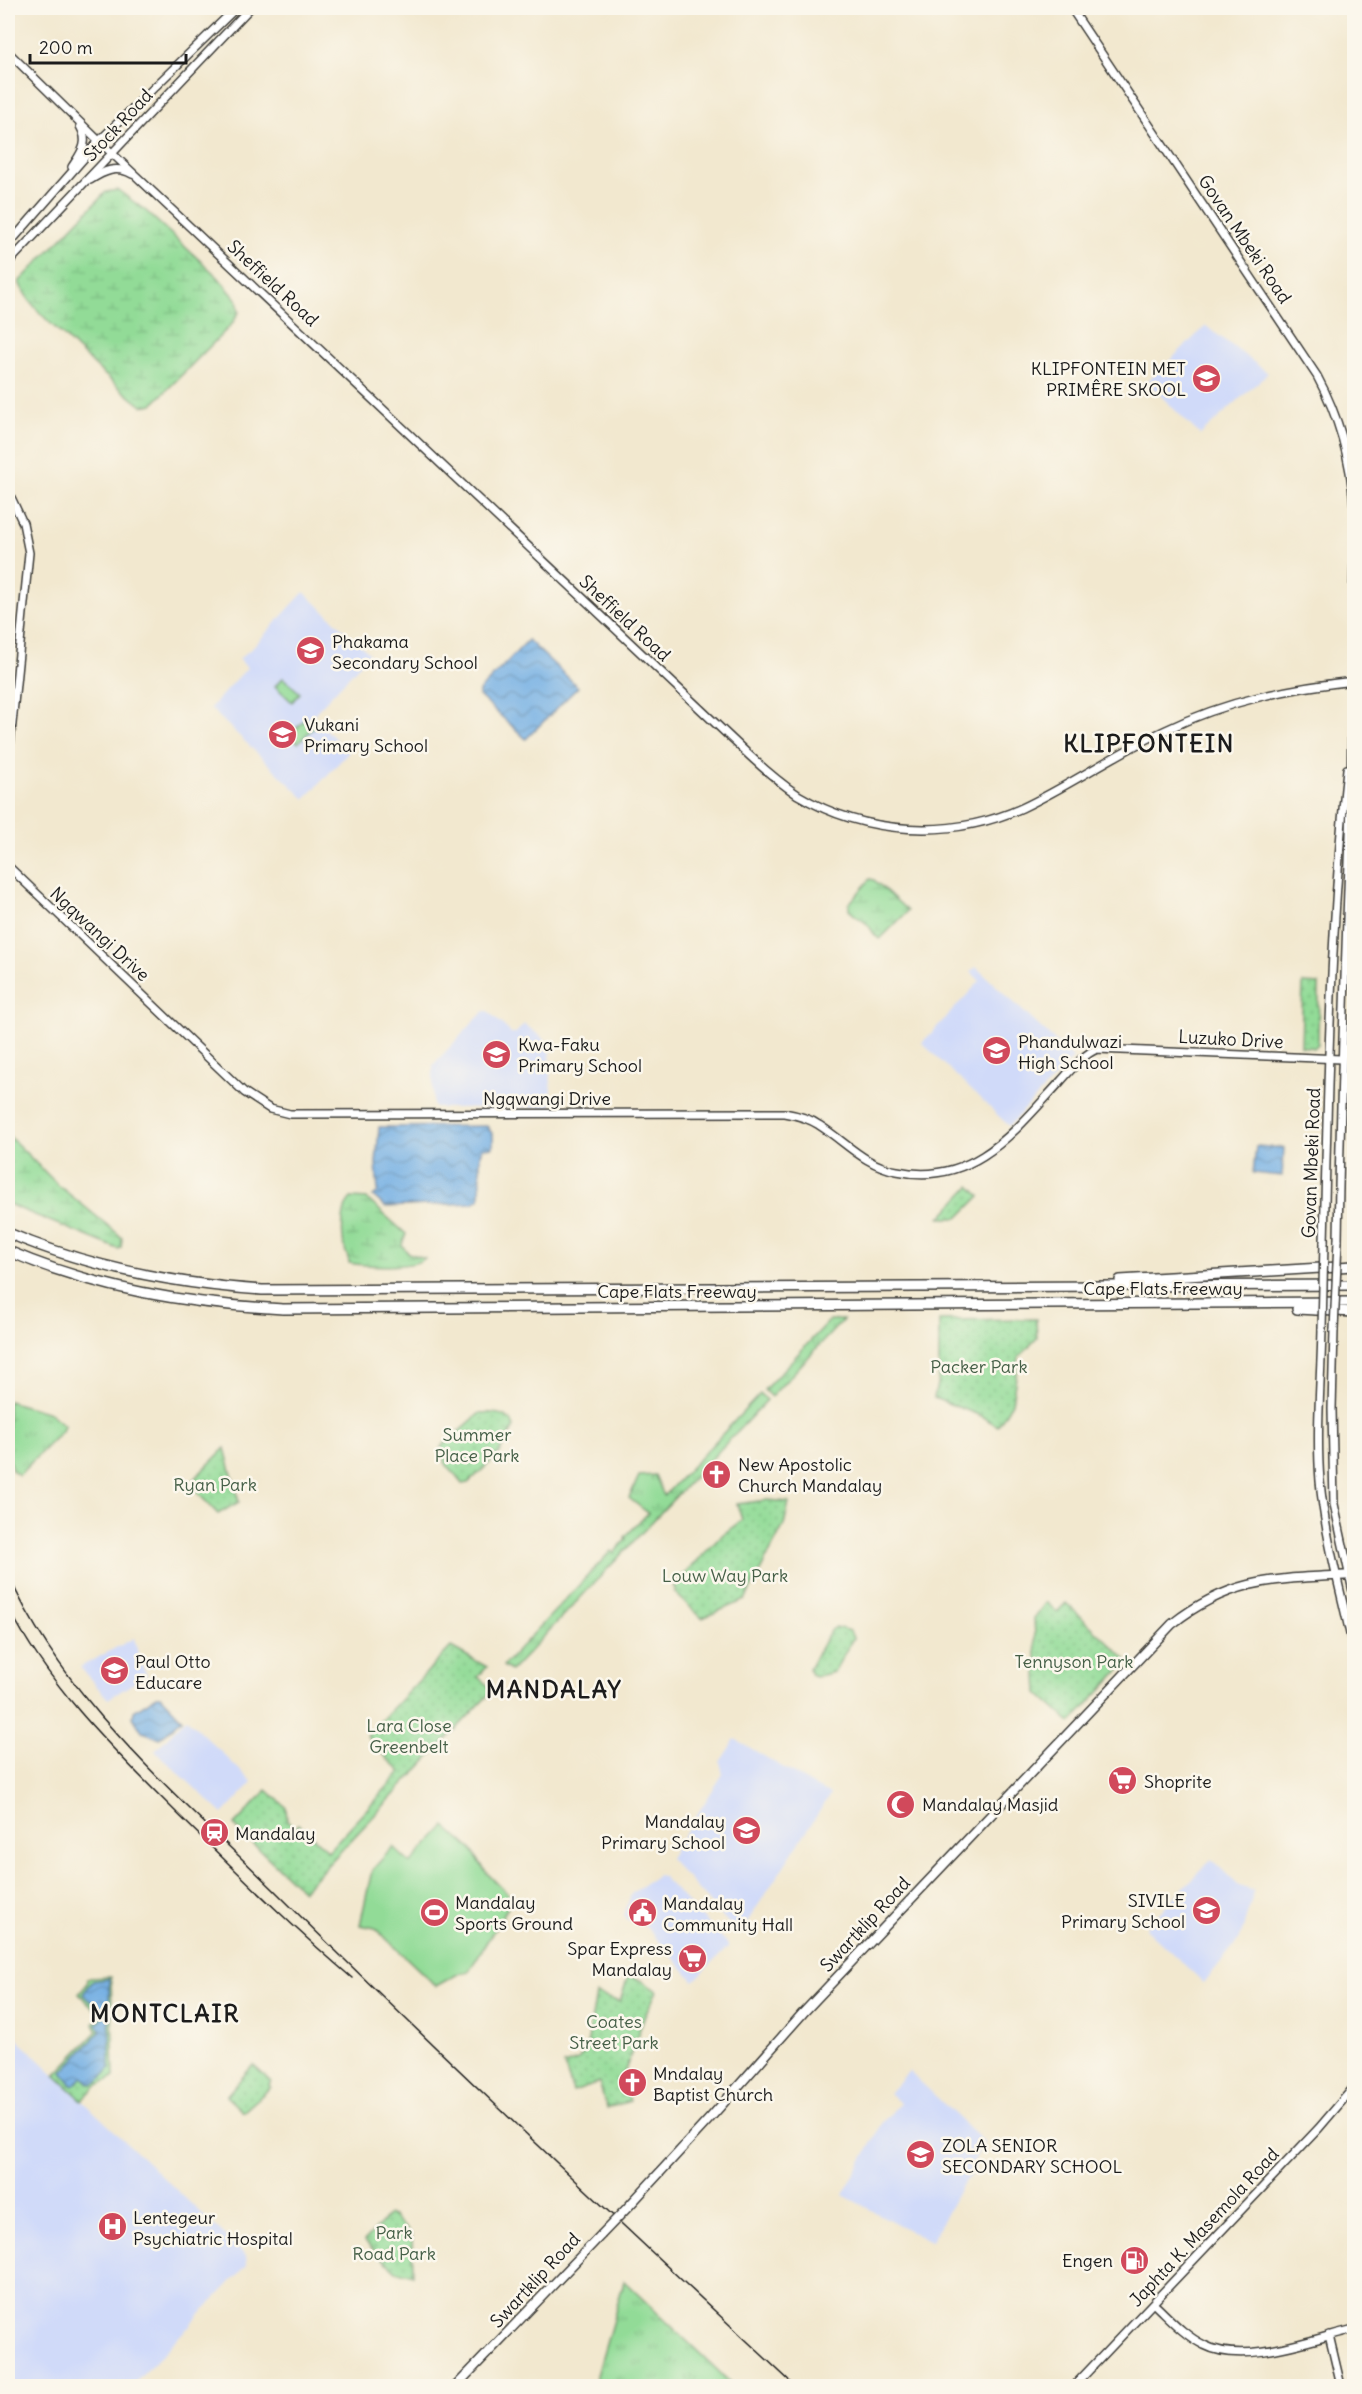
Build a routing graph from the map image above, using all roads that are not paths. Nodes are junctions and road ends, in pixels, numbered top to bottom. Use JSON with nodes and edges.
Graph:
{"nodes":[{"id":1,"x":236,"y":8,"type":"edge"},
{"id":2,"x":250,"y":8,"type":"edge"},
{"id":3,"x":1071,"y":8,"type":"edge"},
{"id":4,"x":8,"y":52,"type":"edge"},
{"id":5,"x":69,"y":112,"type":"junction"},
{"id":6,"x":99,"y":141,"type":"junction"},
{"id":7,"x":112,"y":153,"type":"junction"},
{"id":8,"x":63,"y":182,"type":"junction"},
{"id":9,"x":144,"y":182,"type":"junction"},
{"id":10,"x":80,"y":187,"type":"junction"},
{"id":11,"x":8,"y":245,"type":"edge"},
{"id":12,"x":8,"y":263,"type":"edge"},
{"id":13,"x":8,"y":491,"type":"edge"},
{"id":14,"x":1354,"y":506,"type":"edge"},
{"id":15,"x":1354,"y":563,"type":"edge"},
{"id":16,"x":1353,"y":681,"type":"edge"},
{"id":17,"x":1350,"y":749,"type":"junction"},
{"id":18,"x":8,"y":765,"type":"edge"},
{"id":19,"x":8,"y":866,"type":"edge"},
{"id":20,"x":1119,"y":1048,"type":"joint"},
{"id":21,"x":1329,"y":1058,"type":"junction"},
{"id":22,"x":1341,"y":1059,"type":"junction"},
{"id":23,"x":8,"y":1233,"type":"edge"},
{"id":24,"x":8,"y":1251,"type":"edge"},
{"id":25,"x":1354,"y":1260,"type":"edge"},
{"id":26,"x":1354,"y":1266,"type":"edge"},
{"id":27,"x":1308,"y":1269,"type":"junction"},
{"id":28,"x":1354,"y":1285,"type":"edge"},
{"id":29,"x":1058,"y":1286,"type":"junction"},
{"id":30,"x":1354,"y":1302,"type":"edge"},
{"id":31,"x":1168,"y":1304,"type":"junction"},
{"id":32,"x":1354,"y":1312,"type":"edge"},
{"id":33,"x":1352,"y":1575,"type":"edge"},
{"id":34,"x":1337,"y":1576,"type":"junction"},
{"id":35,"x":1354,"y":1596,"type":"edge"},
{"id":36,"x":1354,"y":1652,"type":"edge"},
{"id":37,"x":1354,"y":2087,"type":"edge"},
{"id":38,"x":1154,"y":2304,"type":"junction"},
{"id":39,"x":1354,"y":2329,"type":"edge"},
{"id":40,"x":1329,"y":2335,"type":"junction"},
{"id":41,"x":456,"y":2386,"type":"edge"},
{"id":42,"x":1074,"y":2386,"type":"edge"},
{"id":43,"x":1341,"y":2386,"type":"edge"}],
"edges":[{"from":1,"to":6,"type":"main road","name":"Stock Road"},
{"from":2,"to":7,"type":"main road","name":"Stock Road"},
{"from":3,"to":14,"type":"main road","name":"Govan Mbeki Road"},
{"from":4,"to":5,"type":"main road","name":"Sheffield Road"},
{"from":5,"to":6,"type":"main road","name":"Sheffield Road"},
{"from":5,"to":8,"type":"main road"},
{"from":6,"to":7,"type":"main road","name":"Sheffield Road"},
{"from":6,"to":8,"type":"main road","name":"Stock Road"},
{"from":7,"to":9,"type":"main road","name":"Sheffield Road"},
{"from":7,"to":10,"type":"main road","name":"Stock Road"},
{"from":8,"to":11,"type":"main road","name":"Stock Road"},
{"from":9,"to":10,"type":"main road"},
{"from":9,"to":16,"type":"main road","name":"Sheffield Road"},
{"from":10,"to":12,"type":"main road","name":"Stock Road"},
{"from":13,"to":18,"type":"main road"},
{"from":15,"to":16,"type":"main road","name":"Govan Mbeki Road"},
{"from":16,"to":17,"type":"main road","name":"Govan Mbeki Road"},
{"from":17,"to":21,"type":"main road","name":"Govan Mbeki Road"},
{"from":17,"to":22,"type":"main road","name":"Govan Mbeki Road"},
{"from":19,"to":20,"type":"main road","name":"Ngqwangi Drive"},
{"from":20,"to":21,"type":"main road","name":"Luzuko Drive"},
{"from":21,"to":22,"type":"main road","name":"Luzuko Drive"},
{"from":21,"to":34,"type":"main road","name":"Govan Mbeki Road","bridge":true},
{"from":22,"to":33,"type":"main road","name":"Govan Mbeki Road","bridge":true},
{"from":23,"to":29,"type":"highway","name":"Cape Flats Freeway"},
{"from":24,"to":31,"type":"highway","name":"Cape Flats Freeway"},
{"from":25,"to":27,"type":"highway"},
{"from":26,"to":27,"type":"highway"},
{"from":27,"to":29,"type":"highway"},
{"from":28,"to":29,"type":"highway","name":"Cape Flats Freeway"},
{"from":30,"to":31,"type":"highway","name":"Cape Flats Freeway"},
{"from":31,"to":32,"type":"highway"},
{"from":33,"to":34,"type":"main road","name":"Swartklip Road"},
{"from":33,"to":35,"type":"main road"},
{"from":34,"to":36,"type":"main road"},
{"from":34,"to":41,"type":"main road","name":"Swartklip Road","bridge":true},
{"from":37,"to":38,"type":"main road","name":"Japhta K. Masemola Road"},
{"from":38,"to":40,"type":"main road"},
{"from":38,"to":42,"type":"main road","name":"Japhta K. Masemola Road"},
{"from":39,"to":40,"type":"main road"},
{"from":40,"to":43,"type":"main road"}]}
